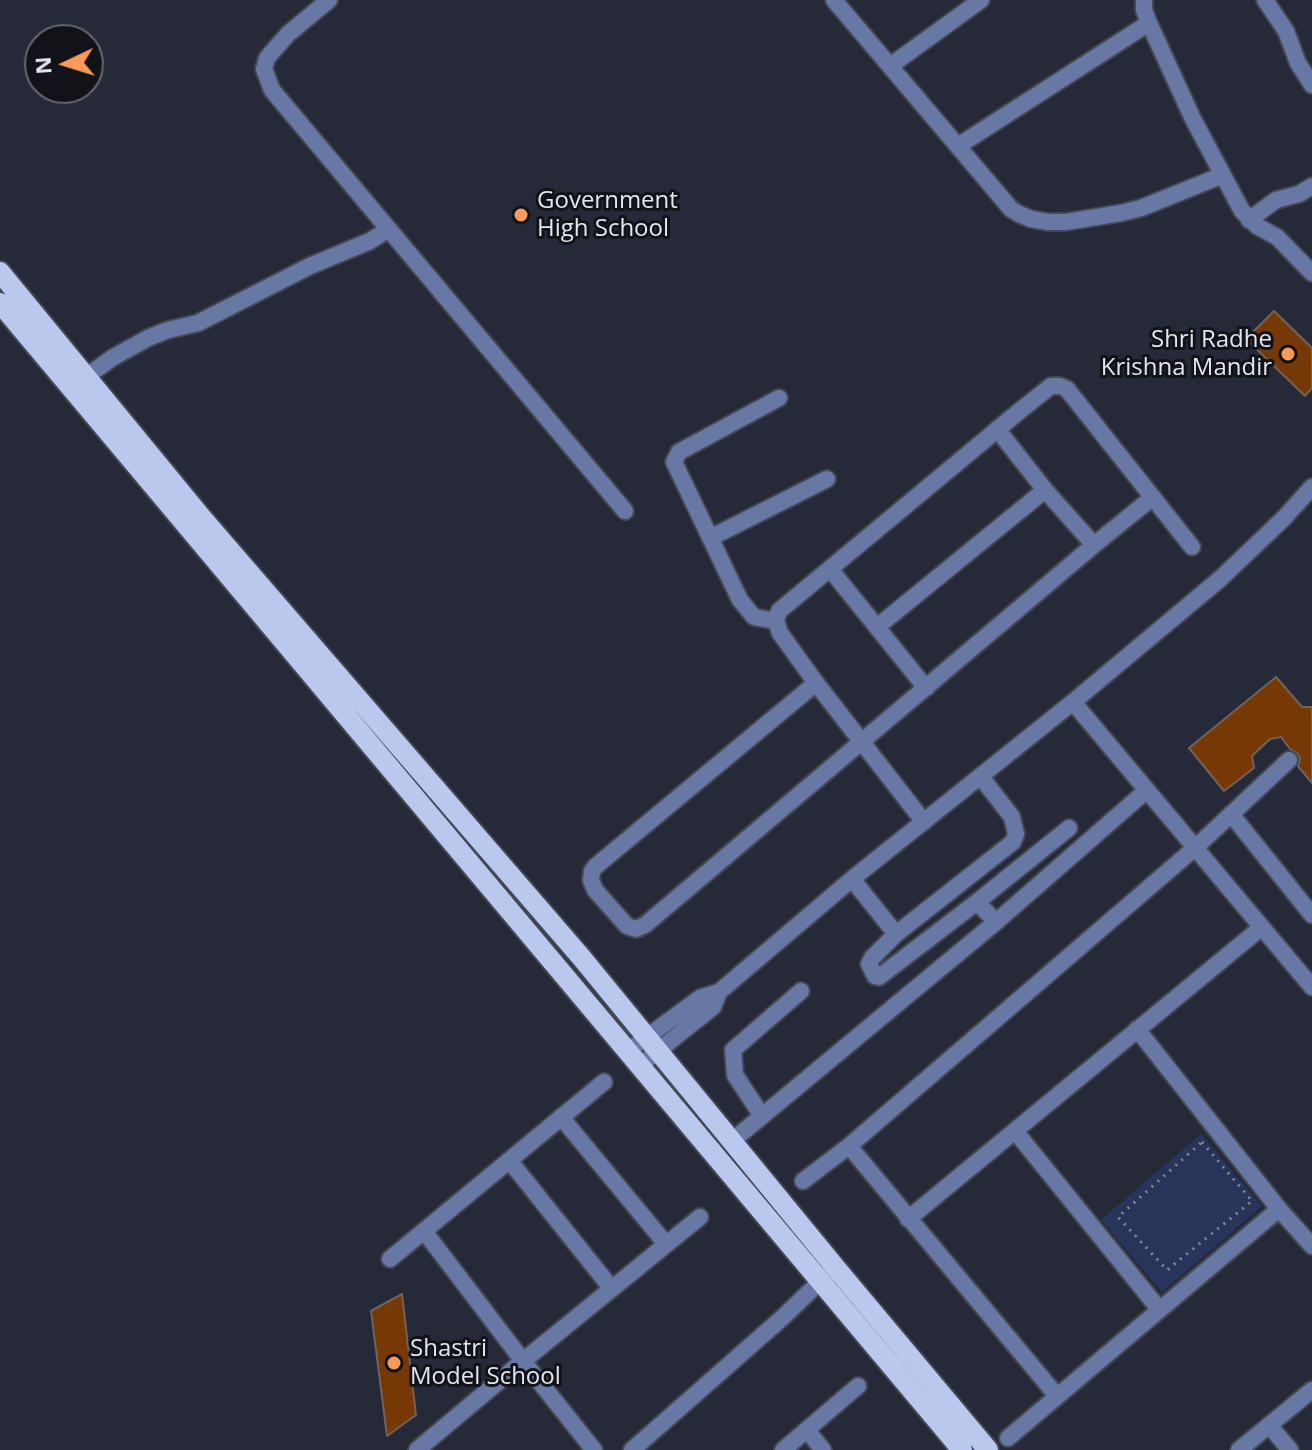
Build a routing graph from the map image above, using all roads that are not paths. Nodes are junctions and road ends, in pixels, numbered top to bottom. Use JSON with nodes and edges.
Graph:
{"nodes":[{"id":1,"x":329,"y":0,"type":"edge"},
{"id":2,"x":834,"y":0,"type":"edge"},
{"id":3,"x":981,"y":0,"type":"edge"},
{"id":4,"x":1144,"y":0,"type":"edge"},
{"id":5,"x":1265,"y":0,"type":"edge"},
{"id":6,"x":1149,"y":23,"type":"junction"},
{"id":7,"x":890,"y":66,"type":"junction"},
{"id":8,"x":1312,"y":85,"type":"edge"},
{"id":9,"x":958,"y":146,"type":"junction"},
{"id":10,"x":1223,"y":175,"type":"junction"},
{"id":11,"x":1312,"y":186,"type":"edge"},
{"id":12,"x":1249,"y":220,"type":"junction"},
{"id":13,"x":389,"y":229,"type":"junction"},
{"id":14,"x":0,"y":272,"type":"edge"},
{"id":15,"x":1312,"y":273,"type":"edge"},
{"id":16,"x":0,"y":303,"type":"edge"},
{"id":17,"x":86,"y":377,"type":"junction"},
{"id":18,"x":779,"y":398,"type":"dead end"},
{"id":19,"x":997,"y":429,"type":"junction"},
{"id":20,"x":827,"y":479,"type":"dead end"},
{"id":21,"x":1312,"y":487,"type":"edge"},
{"id":22,"x":1045,"y":490,"type":"junction"},
{"id":23,"x":1153,"y":497,"type":"junction"},
{"id":24,"x":625,"y":511,"type":"dead end"},
{"id":25,"x":710,"y":538,"type":"junction"},
{"id":26,"x":1094,"y":545,"type":"junction"},
{"id":27,"x":1192,"y":547,"type":"dead end"},
{"id":28,"x":830,"y":569,"type":"junction"},
{"id":29,"x":776,"y":621,"type":"junction"},
{"id":30,"x":877,"y":627,"type":"junction"},
{"id":31,"x":816,"y":683,"type":"junction"},
{"id":32,"x":926,"y":688,"type":"junction"},
{"id":33,"x":1073,"y":702,"type":"junction"},
{"id":34,"x":863,"y":742,"type":"junction"},
{"id":35,"x":1289,"y":760,"type":"dead end"},
{"id":36,"x":981,"y":777,"type":"junction"},
{"id":37,"x":1147,"y":790,"type":"junction"},
{"id":38,"x":1231,"y":814,"type":"junction"},
{"id":39,"x":924,"y":822,"type":"junction"},
{"id":40,"x":1069,"y":828,"type":"dead end"},
{"id":41,"x":1196,"y":847,"type":"junction"},
{"id":42,"x":852,"y":879,"type":"junction"},
{"id":43,"x":977,"y":902,"type":"junction"},
{"id":44,"x":1312,"y":915,"type":"edge"},
{"id":45,"x":996,"y":922,"type":"junction"},
{"id":46,"x":1262,"y":927,"type":"junction"},
{"id":47,"x":896,"y":934,"type":"junction"},
{"id":48,"x":1312,"y":987,"type":"edge"},
{"id":49,"x":801,"y":991,"type":"dead end"},
{"id":50,"x":1137,"y":1029,"type":"junction"},
{"id":51,"x":653,"y":1044,"type":"junction"},
{"id":52,"x":634,"y":1059,"type":"junction"},
{"id":53,"x":604,"y":1082,"type":"dead end"},
{"id":54,"x":762,"y":1116,"type":"junction"},
{"id":55,"x":561,"y":1117,"type":"junction"},
{"id":56,"x":1015,"y":1131,"type":"junction"},
{"id":57,"x":732,"y":1141,"type":"junction"},
{"id":58,"x":849,"y":1146,"type":"junction"},
{"id":59,"x":509,"y":1160,"type":"junction"},
{"id":60,"x":803,"y":1181,"type":"dead end"},
{"id":61,"x":1279,"y":1209,"type":"junction"},
{"id":62,"x":700,"y":1217,"type":"dead end"},
{"id":63,"x":908,"y":1219,"type":"junction"},
{"id":64,"x":424,"y":1231,"type":"junction"},
{"id":65,"x":666,"y":1244,"type":"junction"},
{"id":66,"x":1312,"y":1246,"type":"edge"},
{"id":67,"x":390,"y":1259,"type":"dead end"},
{"id":68,"x":828,"y":1274,"type":"junction"},
{"id":69,"x":612,"y":1289,"type":"junction"},
{"id":70,"x":1159,"y":1309,"type":"junction"},
{"id":71,"x":523,"y":1361,"type":"junction"},
{"id":72,"x":858,"y":1386,"type":"dead end"},
{"id":73,"x":1312,"y":1390,"type":"edge"},
{"id":74,"x":1057,"y":1396,"type":"junction"},
{"id":75,"x":1269,"y":1425,"type":"junction"},
{"id":76,"x":807,"y":1430,"type":"junction"},
{"id":77,"x":1008,"y":1438,"type":"dead end"},
{"id":78,"x":417,"y":1450,"type":"edge"},
{"id":79,"x":594,"y":1450,"type":"edge"},
{"id":80,"x":632,"y":1450,"type":"edge"},
{"id":81,"x":783,"y":1450,"type":"edge"},
{"id":82,"x":823,"y":1450,"type":"edge"},
{"id":83,"x":962,"y":1450,"type":"edge"},
{"id":84,"x":988,"y":1450,"type":"edge"},
{"id":85,"x":1239,"y":1450,"type":"edge"},
{"id":86,"x":1290,"y":1450,"type":"edge"}],
"edges":[{"from":1,"to":13,"type":"street"},
{"from":2,"to":7,"type":"street"},
{"from":3,"to":7,"type":"street"},
{"from":4,"to":6,"type":"street"},
{"from":5,"to":8,"type":"street"},
{"from":6,"to":9,"type":"street"},
{"from":6,"to":10,"type":"street"},
{"from":7,"to":9,"type":"street"},
{"from":9,"to":10,"type":"street"},
{"from":10,"to":12,"type":"street"},
{"from":11,"to":12,"type":"street"},
{"from":12,"to":15,"type":"street"},
{"from":13,"to":17,"type":"street"},
{"from":13,"to":24,"type":"street"},
{"from":14,"to":17,"type":"main road"},
{"from":16,"to":52,"type":"main road"},
{"from":17,"to":51,"type":"main road"},
{"from":18,"to":25,"type":"street"},
{"from":19,"to":22,"type":"street"},
{"from":19,"to":23,"type":"street"},
{"from":19,"to":28,"type":"street"},
{"from":20,"to":25,"type":"street"},
{"from":21,"to":33,"type":"street"},
{"from":22,"to":26,"type":"street"},
{"from":22,"to":30,"type":"street"},
{"from":23,"to":26,"type":"street"},
{"from":23,"to":27,"type":"street"},
{"from":25,"to":29,"type":"street"},
{"from":26,"to":32,"type":"street"},
{"from":28,"to":29,"type":"street"},
{"from":28,"to":30,"type":"street"},
{"from":29,"to":31,"type":"street"},
{"from":30,"to":32,"type":"street"},
{"from":31,"to":34,"type":"street"},
{"from":31,"to":34,"type":"street"},
{"from":32,"to":34,"type":"street"},
{"from":33,"to":36,"type":"street"},
{"from":33,"to":37,"type":"street"},
{"from":34,"to":39,"type":"street"},
{"from":35,"to":38,"type":"street"},
{"from":36,"to":39,"type":"street"},
{"from":36,"to":47,"type":"street"},
{"from":37,"to":41,"type":"street"},
{"from":37,"to":45,"type":"street"},
{"from":38,"to":41,"type":"street"},
{"from":38,"to":44,"type":"street"},
{"from":39,"to":42,"type":"street"},
{"from":40,"to":43,"type":"street"},
{"from":41,"to":46,"type":"street"},
{"from":41,"to":58,"type":"street"},
{"from":42,"to":47,"type":"street"},
{"from":42,"to":51,"type":"street"},
{"from":43,"to":45,"type":"street"},
{"from":43,"to":47,"type":"street"},
{"from":45,"to":54,"type":"street"},
{"from":46,"to":48,"type":"street"},
{"from":46,"to":50,"type":"street"},
{"from":49,"to":54,"type":"street"},
{"from":50,"to":56,"type":"street"},
{"from":50,"to":61,"type":"street"},
{"from":51,"to":52,"type":"street"},
{"from":51,"to":57,"type":"main road"},
{"from":52,"to":68,"type":"main road"},
{"from":53,"to":55,"type":"street"},
{"from":54,"to":57,"type":"street"},
{"from":55,"to":59,"type":"street"},
{"from":55,"to":65,"type":"street"},
{"from":56,"to":63,"type":"street"},
{"from":56,"to":70,"type":"street"},
{"from":57,"to":68,"type":"main road"},
{"from":58,"to":60,"type":"street"},
{"from":58,"to":63,"type":"street"},
{"from":59,"to":64,"type":"street"},
{"from":59,"to":69,"type":"street"},
{"from":61,"to":66,"type":"street"},
{"from":61,"to":70,"type":"street"},
{"from":62,"to":65,"type":"street"},
{"from":63,"to":74,"type":"street"},
{"from":64,"to":67,"type":"street"},
{"from":64,"to":71,"type":"street"},
{"from":65,"to":69,"type":"street"},
{"from":68,"to":80,"type":"street"},
{"from":68,"to":83,"type":"main road"},
{"from":68,"to":84,"type":"main road"},
{"from":69,"to":71,"type":"street"},
{"from":70,"to":74,"type":"street"},
{"from":71,"to":78,"type":"street"},
{"from":71,"to":79,"type":"street"},
{"from":72,"to":76,"type":"street"},
{"from":73,"to":75,"type":"street"},
{"from":74,"to":77,"type":"street"},
{"from":75,"to":85,"type":"street"},
{"from":75,"to":86,"type":"street"},
{"from":76,"to":81,"type":"street"},
{"from":76,"to":82,"type":"street"}]}
